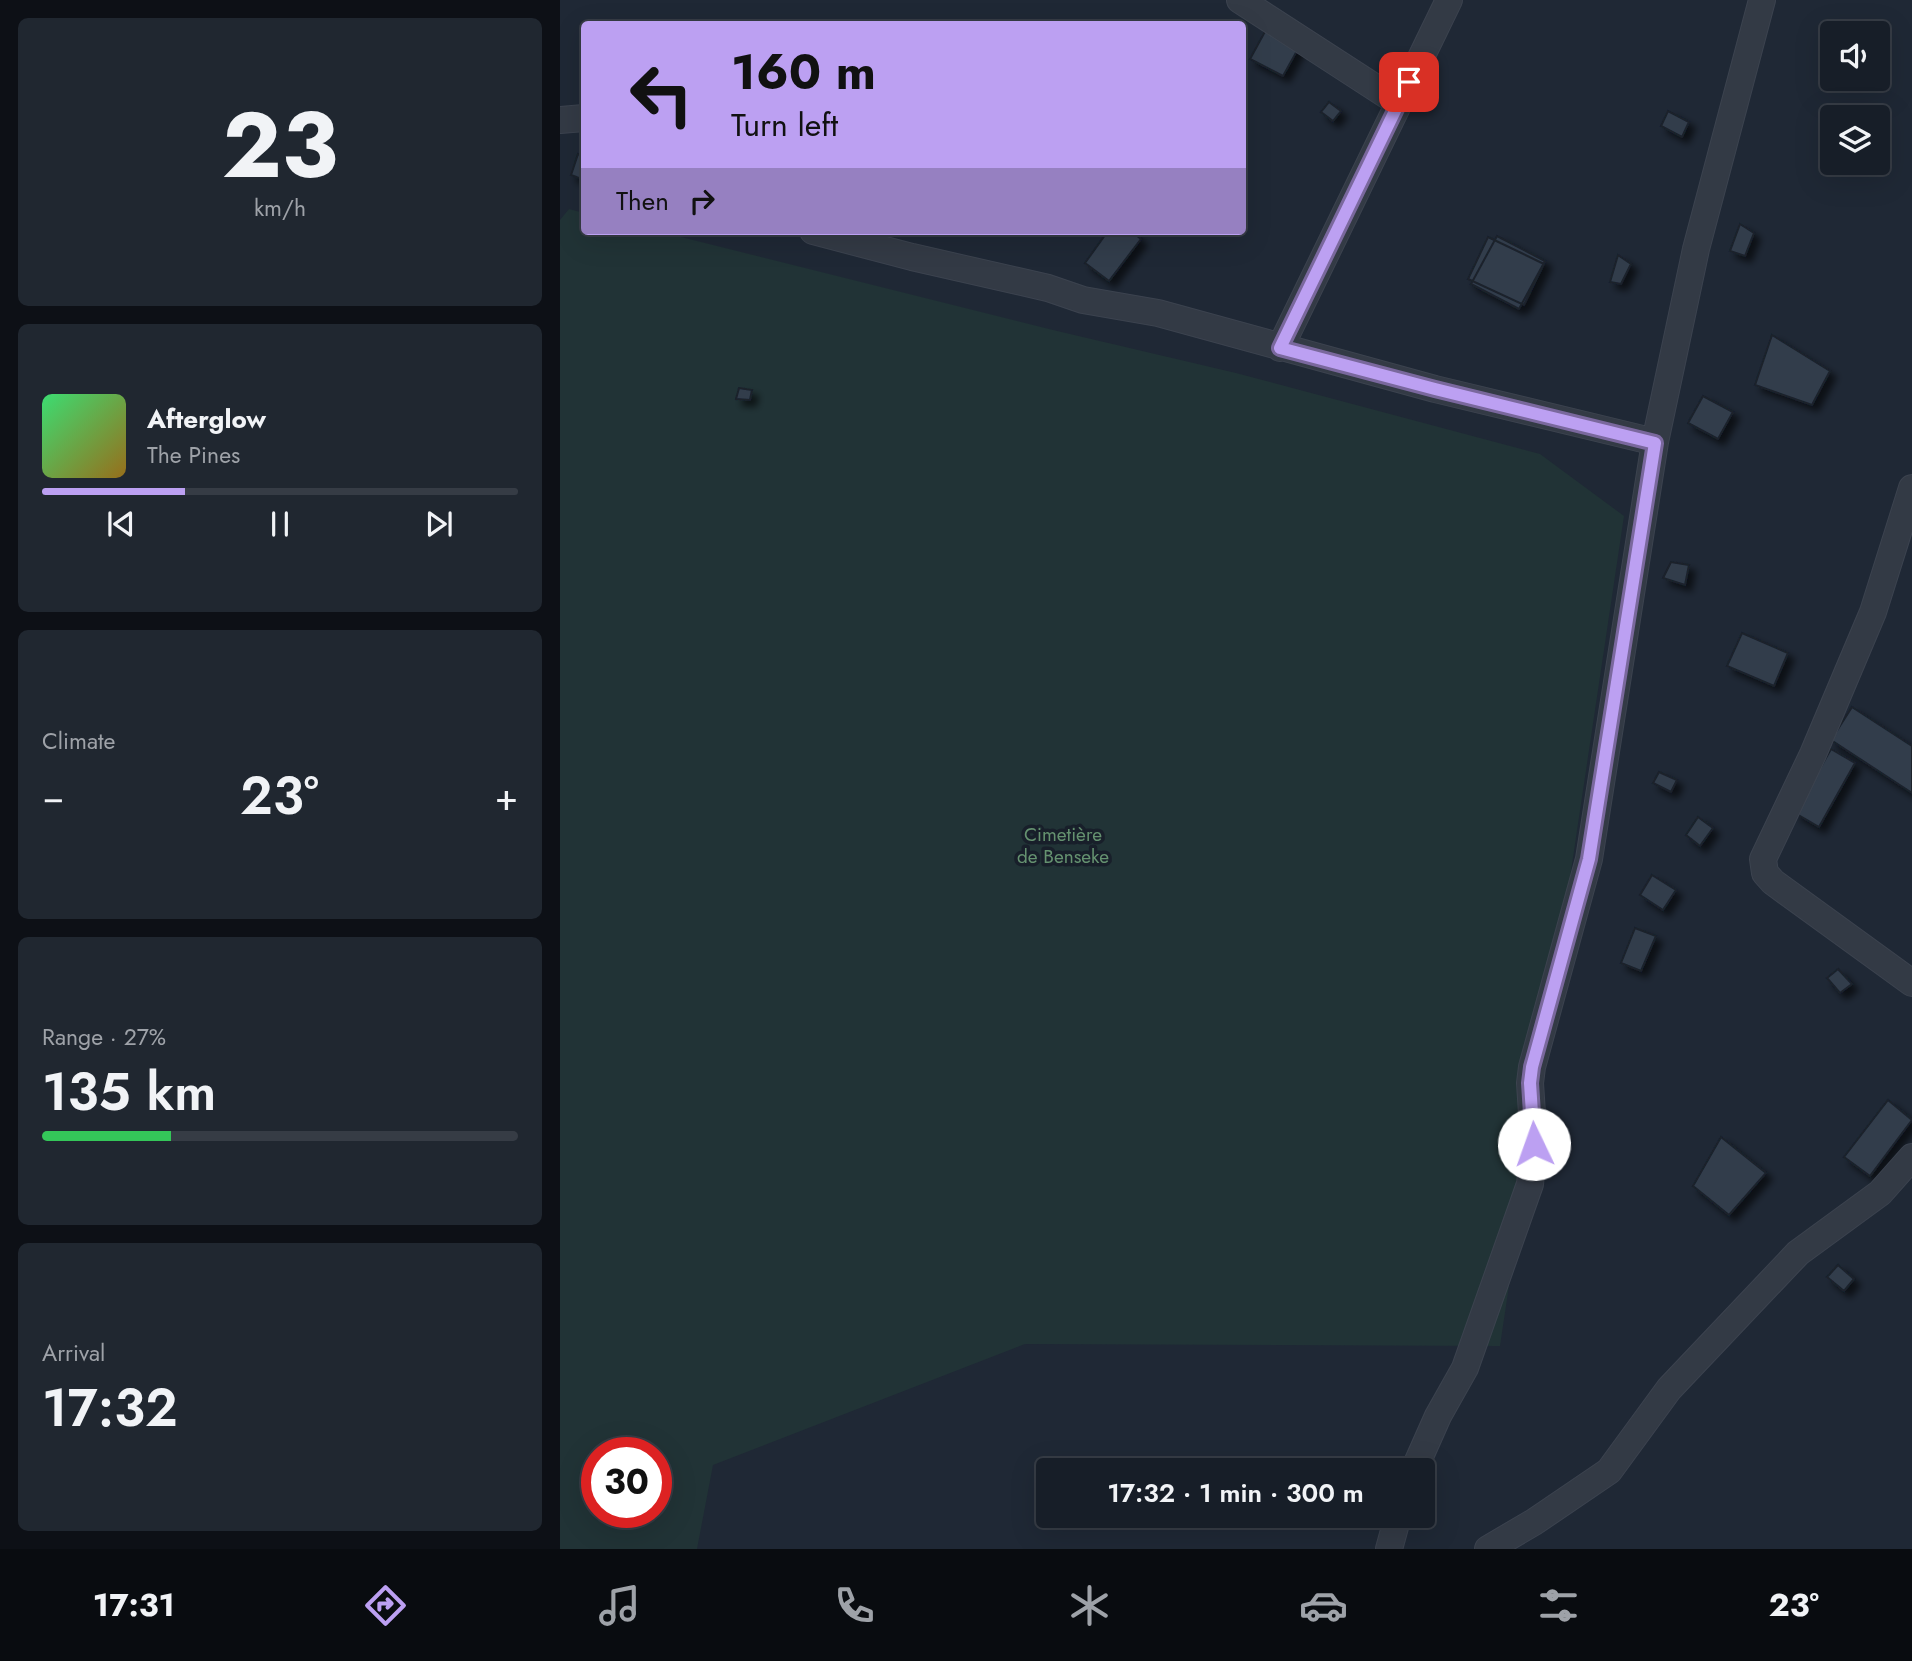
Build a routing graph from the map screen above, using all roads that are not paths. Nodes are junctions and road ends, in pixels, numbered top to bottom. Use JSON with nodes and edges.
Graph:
{"nodes":[{"id":1,"x":1240,"y":0,"type":"edge"},
{"id":2,"x":1448,"y":0,"type":"edge"},
{"id":3,"x":1762,"y":0,"type":"edge"},
{"id":4,"x":1399,"y":103,"type":"junction"},
{"id":5,"x":581,"y":118,"type":"edge"},
{"id":6,"x":560,"y":120,"type":"edge"},
{"id":7,"x":828,"y":235,"type":"edge"},
{"id":8,"x":1280,"y":348,"type":"junction"},
{"id":9,"x":1655,"y":443,"type":"junction"},
{"id":10,"x":1912,"y":488,"type":"edge"},
{"id":11,"x":1912,"y":983,"type":"edge"},
{"id":12,"x":1912,"y":1157,"type":"edge"},
{"id":13,"x":1419,"y":1458,"type":"edge"},
{"id":14,"x":1395,"y":1528,"type":"edge"},
{"id":15,"x":1389,"y":1549,"type":"edge"},
{"id":16,"x":1488,"y":1549,"type":"edge"}],
"edges":[{"from":1,"to":4,"type":"street"},
{"from":2,"to":4,"type":"street"},
{"from":3,"to":9,"type":"street"},
{"from":4,"to":8,"type":"street"},
{"from":5,"to":6,"type":"street"},
{"from":7,"to":8,"type":"street"},
{"from":8,"to":9,"type":"street"},
{"from":9,"to":13,"type":"street"},
{"from":10,"to":11,"type":"street"},
{"from":12,"to":16,"type":"street"},
{"from":14,"to":15,"type":"street"}]}
